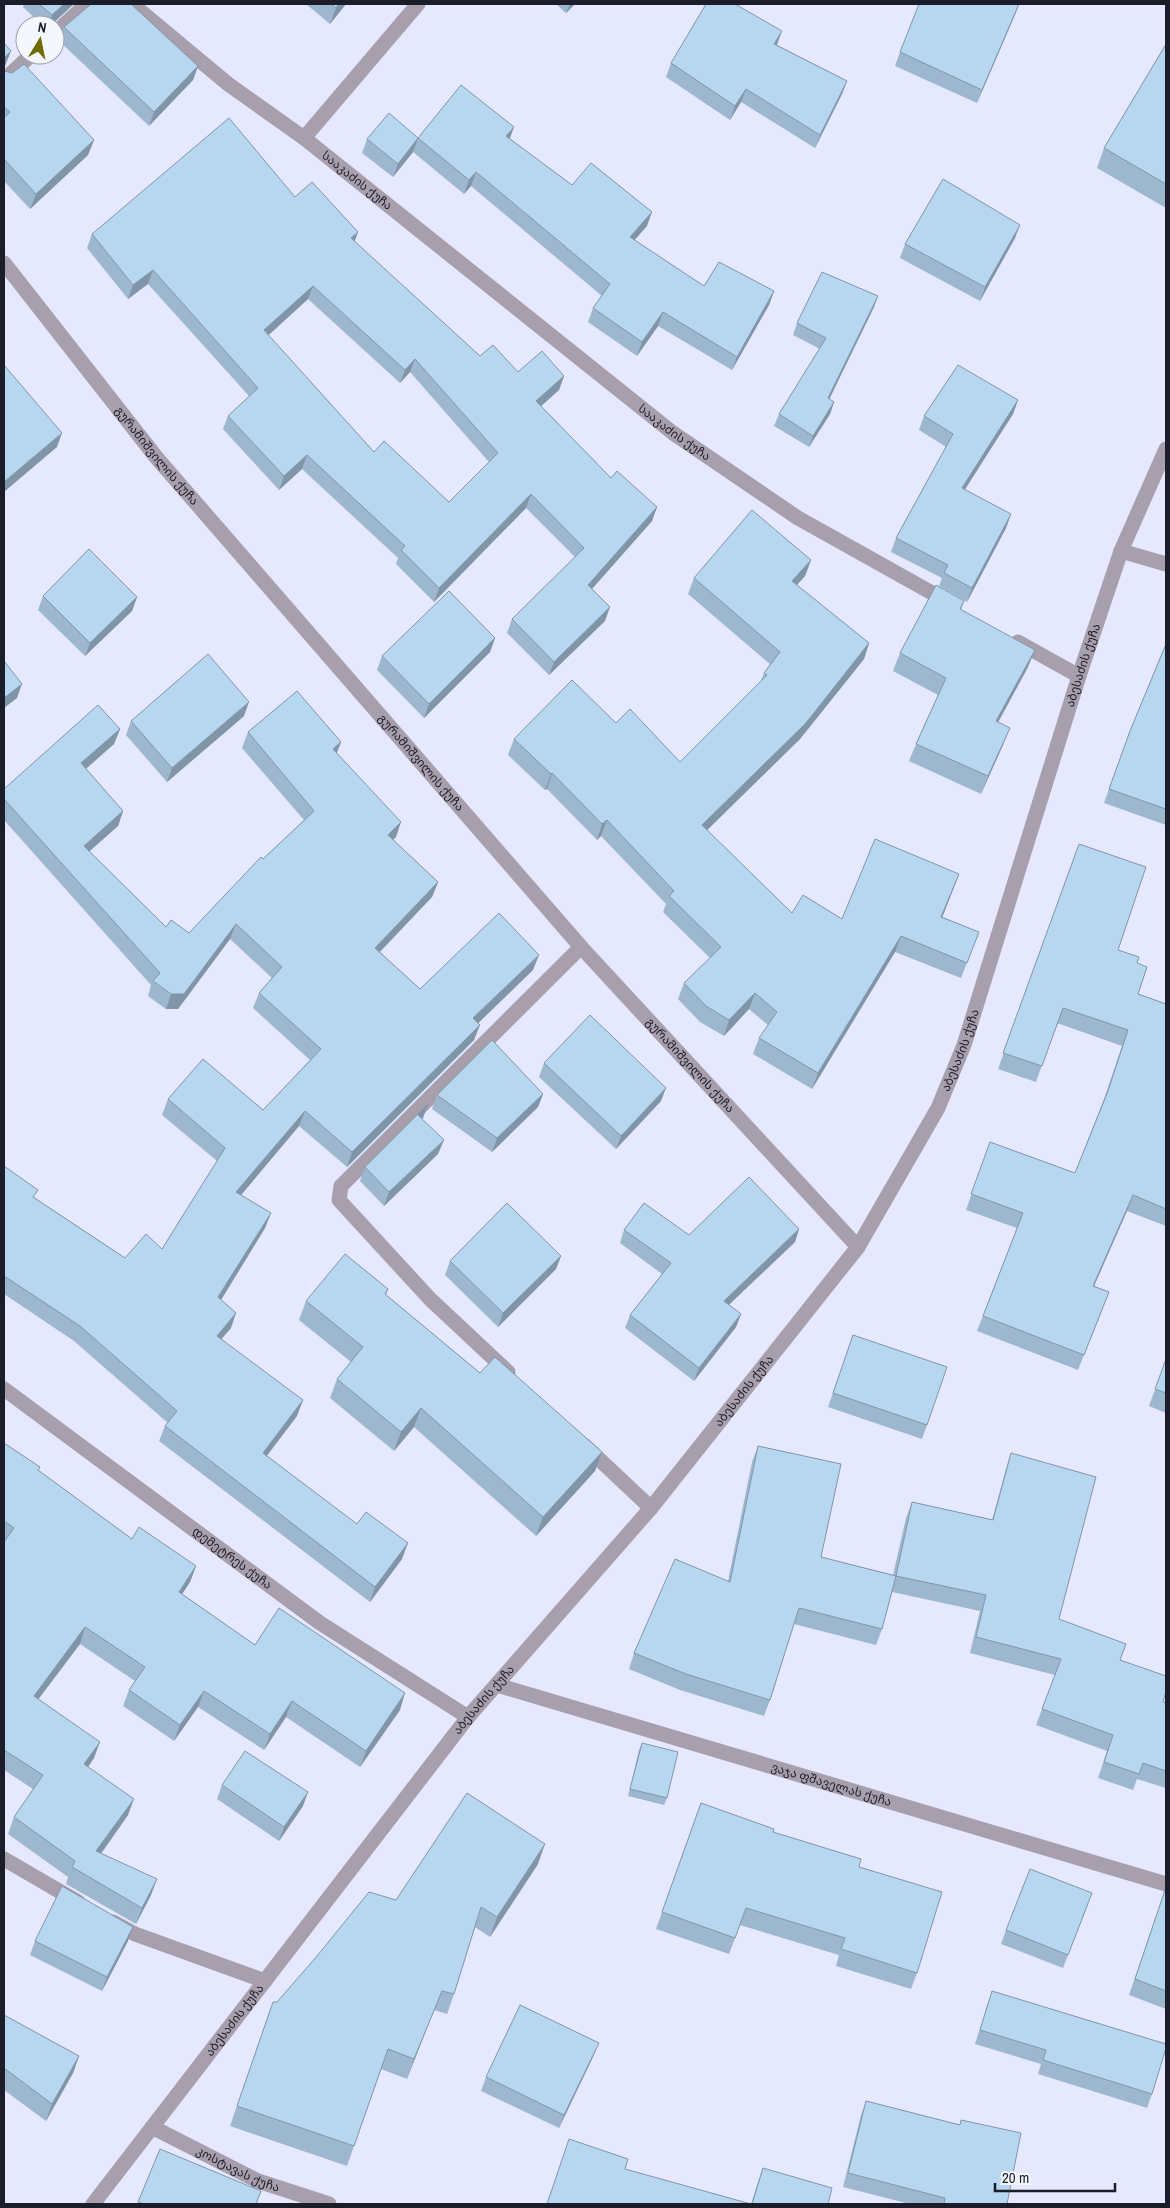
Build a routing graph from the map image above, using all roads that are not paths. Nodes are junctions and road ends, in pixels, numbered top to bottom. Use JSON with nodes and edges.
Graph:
{"nodes":[{"id":1,"x":87,"y":4,"type":"edge"},
{"id":2,"x":132,"y":4,"type":"edge"},
{"id":3,"x":418,"y":4,"type":"edge"},
{"id":4,"x":65,"y":24,"type":"edge"},
{"id":5,"x":20,"y":65,"type":"edge"},
{"id":6,"x":4,"y":80,"type":"edge"},
{"id":7,"x":304,"y":138,"type":"junction"},
{"id":8,"x":4,"y":263,"type":"edge"},
{"id":9,"x":1166,"y":449,"type":"edge"},
{"id":10,"x":1121,"y":551,"type":"junction"},
{"id":11,"x":1166,"y":564,"type":"edge"},
{"id":12,"x":960,"y":609,"type":"edge"},
{"id":13,"x":1002,"y":633,"type":"edge"},
{"id":14,"x":1079,"y":676,"type":"junction"},
{"id":15,"x":581,"y":947,"type":"junction"},
{"id":16,"x":858,"y":1247,"type":"junction"},
{"id":17,"x":516,"y":1380,"type":"edge"},
{"id":18,"x":4,"y":1389,"type":"edge"},
{"id":19,"x":573,"y":1434,"type":"edge"},
{"id":20,"x":651,"y":1508,"type":"junction"},
{"id":21,"x":497,"y":1685,"type":"junction"},
{"id":22,"x":468,"y":1717,"type":"junction"},
{"id":23,"x":4,"y":1858,"type":"edge"},
{"id":24,"x":1166,"y":1884,"type":"edge"},
{"id":25,"x":265,"y":1981,"type":"junction"},
{"id":26,"x":152,"y":2128,"type":"junction"},
{"id":27,"x":93,"y":2204,"type":"edge"},
{"id":28,"x":329,"y":2204,"type":"edge"}],
"edges":[{"from":1,"to":4,"type":"street"},
{"from":2,"to":7,"type":"street","name":"სააკაძის ქუჩა"},
{"from":3,"to":7,"type":"street"},
{"from":5,"to":6,"type":"street"},
{"from":7,"to":12,"type":"street","name":"სააკაძის ქუჩა"},
{"from":8,"to":15,"type":"street","name":"გურამიშვილის ქუჩა"},
{"from":9,"to":10,"type":"street","name":"აბესაძის ქუჩა"},
{"from":10,"to":11,"type":"street"},
{"from":10,"to":14,"type":"street","name":"აბესაძის ქუჩა"},
{"from":13,"to":14,"type":"street"},
{"from":14,"to":16,"type":"street","name":"აბესაძის ქუჩა"},
{"from":15,"to":16,"type":"street","name":"გურამიშვილის ქუჩა"},
{"from":15,"to":17,"type":"street"},
{"from":16,"to":20,"type":"street","name":"აბესაძის ქუჩა"},
{"from":18,"to":22,"type":"street","name":"დემეტრეს ქუჩა"},
{"from":19,"to":20,"type":"street"},
{"from":20,"to":21,"type":"street","name":"აბესაძის ქუჩა"},
{"from":21,"to":22,"type":"street","name":"აბესაძის ქუჩა"},
{"from":21,"to":24,"type":"street","name":"ვაჯა ფშაველას ქუჩა"},
{"from":22,"to":25,"type":"street","name":"აბესაძის ქუჩა"},
{"from":23,"to":25,"type":"street"},
{"from":25,"to":26,"type":"street","name":"აბესაძის ქუჩა"},
{"from":26,"to":27,"type":"street","name":"აბესაძის ქუჩა"},
{"from":26,"to":28,"type":"street","name":"კოსტავას ქუჩა"}]}
